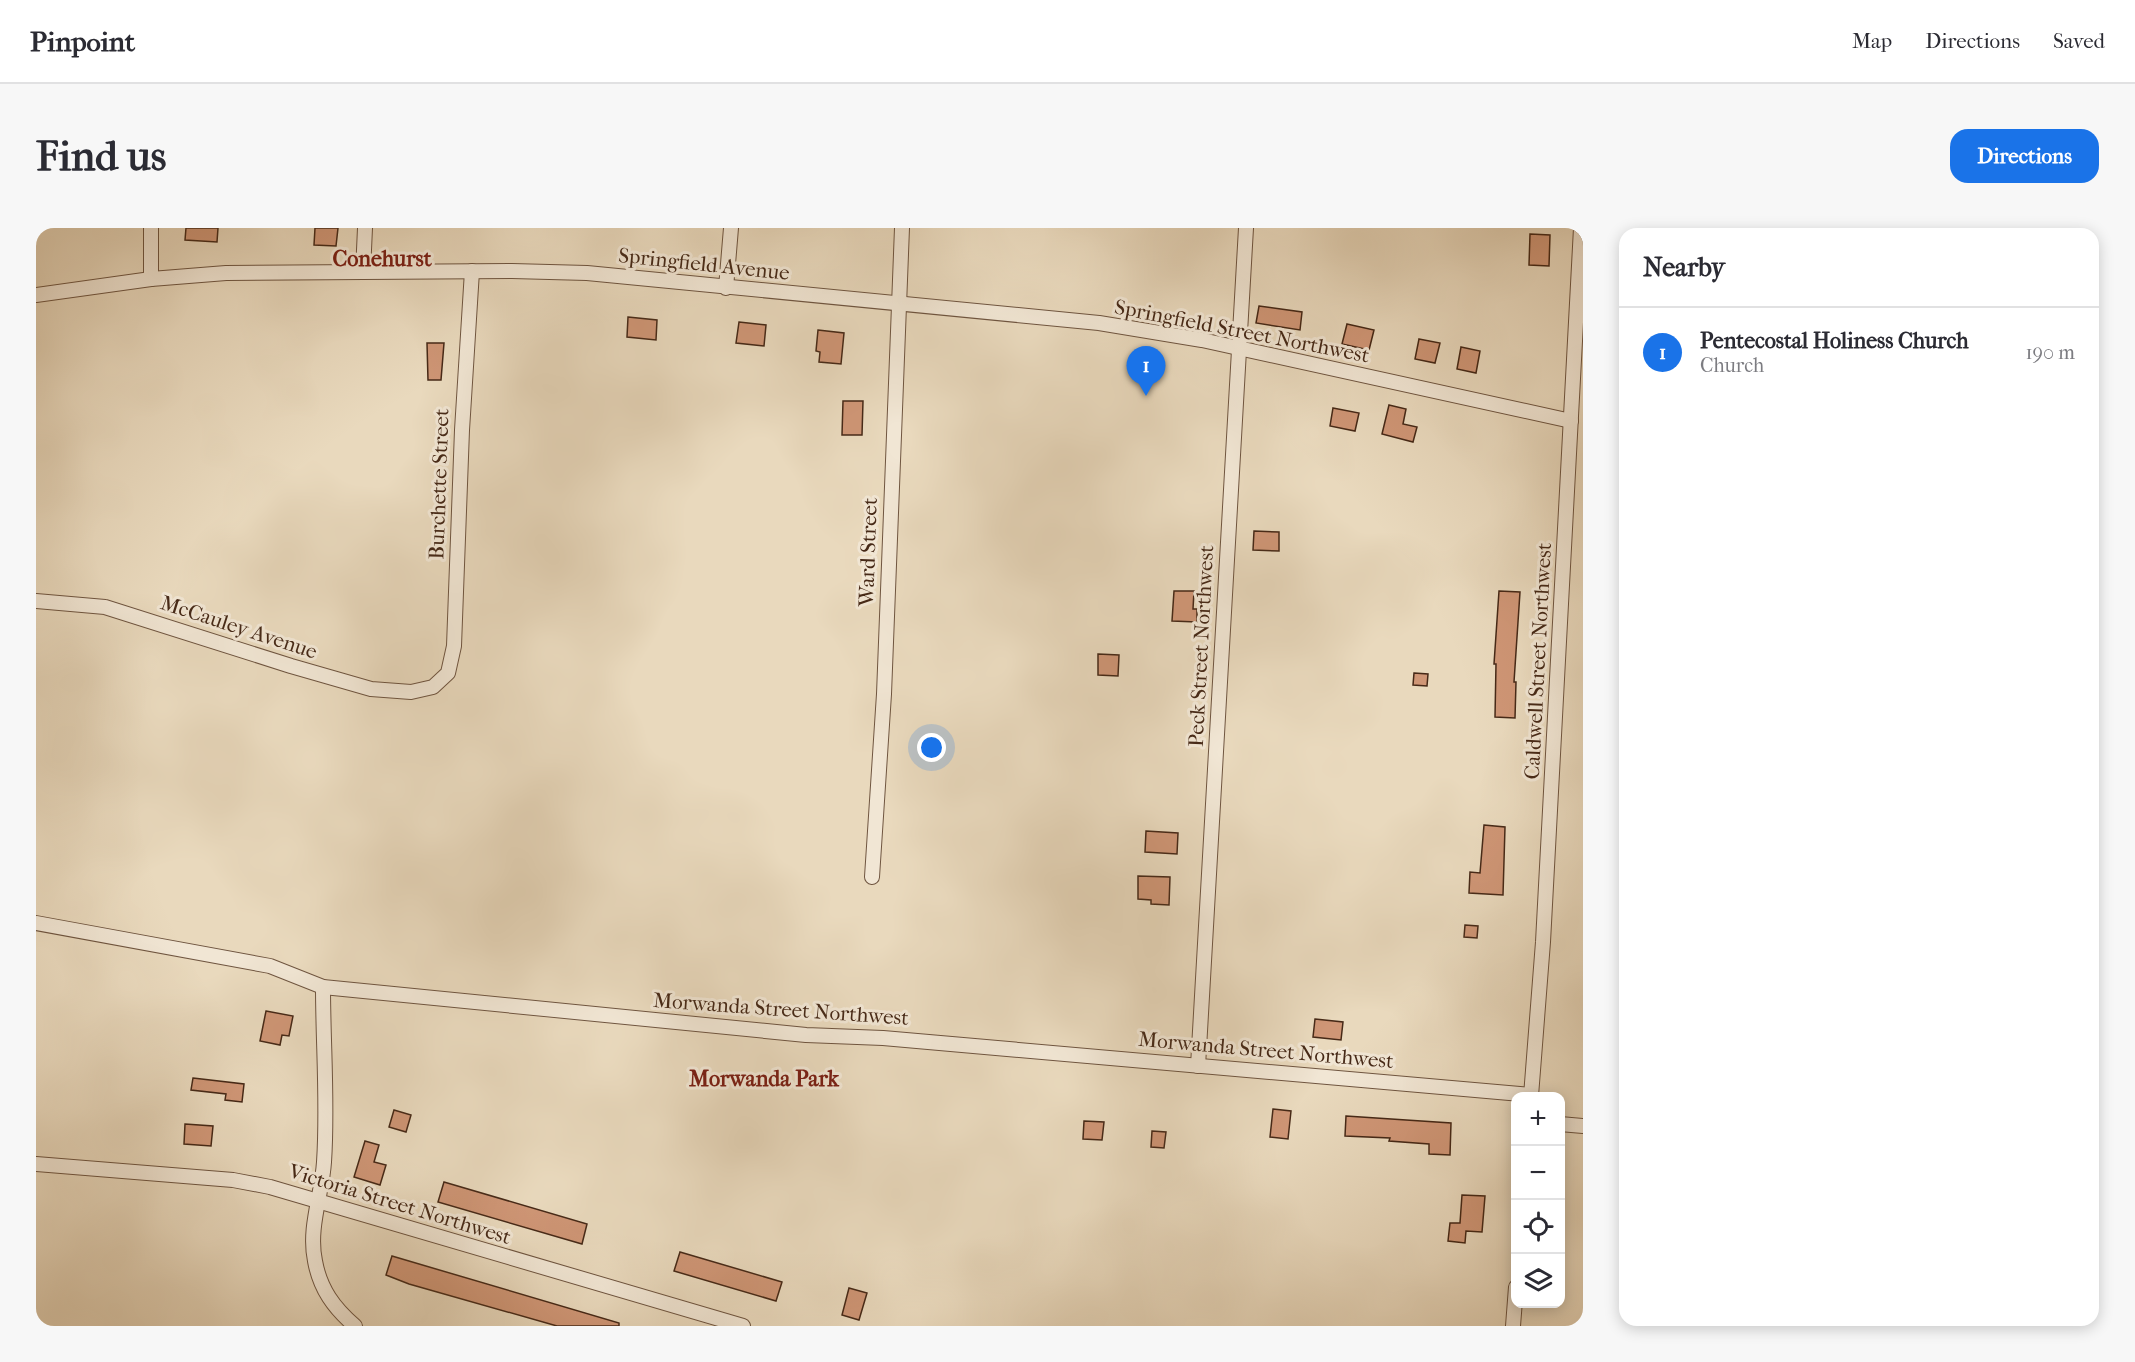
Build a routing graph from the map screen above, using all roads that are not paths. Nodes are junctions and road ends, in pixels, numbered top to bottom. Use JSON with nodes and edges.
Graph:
{"nodes":[{"id":1,"x":151,"y":228,"type":"edge"},
{"id":2,"x":365,"y":228,"type":"edge"},
{"id":3,"x":731,"y":228,"type":"edge"},
{"id":4,"x":902,"y":228,"type":"edge"},
{"id":5,"x":1246,"y":228,"type":"edge"},
{"id":6,"x":1581,"y":228,"type":"edge"},
{"id":7,"x":472,"y":271,"type":"junction"},
{"id":8,"x":363,"y":272,"type":"junction"},
{"id":9,"x":151,"y":279,"type":"junction"},
{"id":10,"x":726,"y":288,"type":"junction"},
{"id":11,"x":36,"y":295,"type":"edge"},
{"id":12,"x":900,"y":304,"type":"junction"},
{"id":13,"x":1239,"y":349,"type":"junction"},
{"id":14,"x":1571,"y":421,"type":"junction"},
{"id":15,"x":36,"y":601,"type":"edge"},
{"id":16,"x":429,"y":688,"type":"joint"},
{"id":17,"x":872,"y":877,"type":"dead end"},
{"id":18,"x":36,"y":923,"type":"edge"},
{"id":19,"x":323,"y":987,"type":"junction"},
{"id":20,"x":1198,"y":1066,"type":"junction"},
{"id":21,"x":1531,"y":1092,"type":"edge"},
{"id":22,"x":1511,"y":1094,"type":"edge"},
{"id":23,"x":1565,"y":1124,"type":"edge"},
{"id":24,"x":1583,"y":1126,"type":"edge"},
{"id":25,"x":36,"y":1164,"type":"edge"},
{"id":26,"x":320,"y":1200,"type":"junction"},
{"id":27,"x":1513,"y":1308,"type":"edge"},
{"id":28,"x":355,"y":1326,"type":"edge"},
{"id":29,"x":743,"y":1326,"type":"edge"},
{"id":30,"x":1512,"y":1326,"type":"edge"}],
"edges":[{"from":1,"to":9,"type":"street"},
{"from":2,"to":8,"type":"street"},
{"from":3,"to":10,"type":"street"},
{"from":4,"to":12,"type":"street","name":"Ward Street"},
{"from":5,"to":13,"type":"street","name":"Peck Street Northwest"},
{"from":6,"to":14,"type":"street","name":"Caldwell Street Northwest"},
{"from":7,"to":8,"type":"street","name":"Springfield Avenue"},
{"from":7,"to":10,"type":"street","name":"Springfield Avenue"},
{"from":7,"to":16,"type":"street","name":"Burchette Street"},
{"from":8,"to":9,"type":"street","name":"Springfield Avenue"},
{"from":9,"to":11,"type":"street","name":"Springfield Avenue"},
{"from":10,"to":12,"type":"street","name":"Springfield Avenue"},
{"from":12,"to":13,"type":"street","name":"Springfield Street Northwest"},
{"from":12,"to":17,"type":"street","name":"Ward Street"},
{"from":13,"to":14,"type":"street","name":"Springfield Street Northwest"},
{"from":13,"to":20,"type":"street","name":"Peck Street Northwest"},
{"from":14,"to":21,"type":"street","name":"Caldwell Street Northwest"},
{"from":15,"to":16,"type":"street","name":"McCauley Avenue"},
{"from":18,"to":19,"type":"street","name":"Morwanda Street Northwest"},
{"from":19,"to":20,"type":"street","name":"Morwanda Street Northwest"},
{"from":19,"to":26,"type":"street"},
{"from":20,"to":22,"type":"street","name":"Morwanda Street Northwest"},
{"from":23,"to":24,"type":"street"},
{"from":25,"to":26,"type":"street","name":"Victoria Street Northwest"},
{"from":26,"to":28,"type":"street"},
{"from":26,"to":29,"type":"street","name":"Victoria Street Northwest"},
{"from":27,"to":30,"type":"street"}]}
